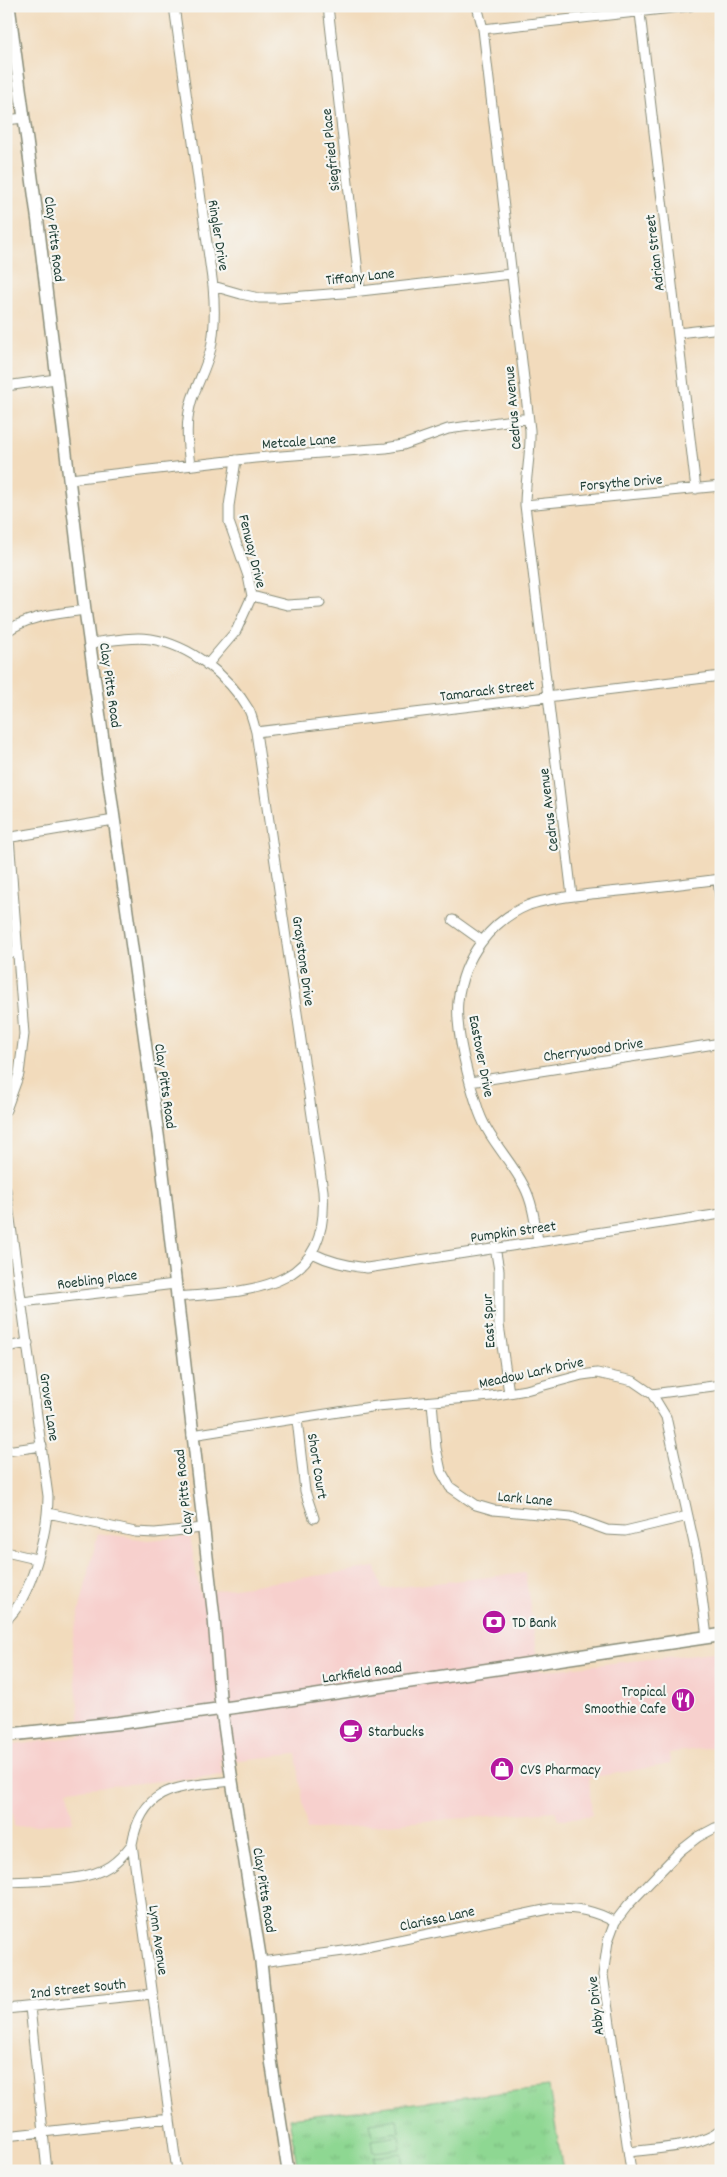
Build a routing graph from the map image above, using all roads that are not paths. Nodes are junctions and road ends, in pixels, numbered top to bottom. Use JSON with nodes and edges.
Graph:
{"nodes":[{"id":1,"x":9,"y":6,"type":"edge"},
{"id":2,"x":174,"y":6,"type":"edge"},
{"id":3,"x":328,"y":6,"type":"edge"},
{"id":4,"x":477,"y":6,"type":"edge"},
{"id":5,"x":690,"y":6,"type":"edge"},
{"id":6,"x":640,"y":13,"type":"junction"},
{"id":7,"x":482,"y":29,"type":"junction"},
{"id":8,"x":24,"y":118,"type":"junction"},
{"id":9,"x":6,"y":120,"type":"edge"},
{"id":10,"x":512,"y":274,"type":"junction"},
{"id":11,"x":214,"y":286,"type":"junction"},
{"id":12,"x":360,"y":290,"type":"junction"},
{"id":13,"x":721,"y":328,"type":"edge"},
{"id":14,"x":678,"y":333,"type":"junction"},
{"id":15,"x":56,"y":379,"type":"junction"},
{"id":16,"x":6,"y":386,"type":"edge"},
{"id":17,"x":528,"y":418,"type":"junction"},
{"id":18,"x":236,"y":460,"type":"junction"},
{"id":19,"x":190,"y":465,"type":"junction"},
{"id":20,"x":70,"y":479,"type":"junction"},
{"id":21,"x":721,"y":486,"type":"edge"},
{"id":22,"x":696,"y":489,"type":"junction"},
{"id":23,"x":525,"y":505,"type":"junction"},
{"id":24,"x":252,"y":596,"type":"junction"},
{"id":25,"x":320,"y":603,"type":"dead end"},
{"id":26,"x":85,"y":610,"type":"junction"},
{"id":27,"x":6,"y":632,"type":"edge"},
{"id":28,"x":90,"y":643,"type":"junction"},
{"id":29,"x":207,"y":665,"type":"junction"},
{"id":30,"x":721,"y":676,"type":"edge"},
{"id":31,"x":548,"y":696,"type":"junction"},
{"id":32,"x":256,"y":732,"type":"junction"},
{"id":33,"x":114,"y":820,"type":"junction"},
{"id":34,"x":7,"y":837,"type":"edge"},
{"id":35,"x":719,"y":879,"type":"edge"},
{"id":36,"x":572,"y":896,"type":"junction"},
{"id":37,"x":721,"y":906,"type":"edge"},
{"id":38,"x":453,"y":920,"type":"dead end"},
{"id":39,"x":481,"y":940,"type":"junction"},
{"id":40,"x":18,"y":952,"type":"junction"},
{"id":41,"x":6,"y":953,"type":"edge"},
{"id":42,"x":721,"y":1043,"type":"edge"},
{"id":43,"x":470,"y":1082,"type":"junction"},
{"id":44,"x":6,"y":1110,"type":"edge"},
{"id":45,"x":6,"y":1190,"type":"edge"},
{"id":46,"x":721,"y":1214,"type":"edge"},
{"id":47,"x":538,"y":1241,"type":"junction"},
{"id":48,"x":495,"y":1247,"type":"junction"},
{"id":49,"x":312,"y":1252,"type":"junction"},
{"id":50,"x":175,"y":1284,"type":"junction"},
{"id":51,"x":176,"y":1297,"type":"junction"},
{"id":52,"x":22,"y":1302,"type":"junction"},
{"id":53,"x":28,"y":1344,"type":"junction"},
{"id":54,"x":6,"y":1347,"type":"edge"},
{"id":55,"x":721,"y":1385,"type":"edge"},
{"id":56,"x":510,"y":1393,"type":"junction"},
{"id":57,"x":652,"y":1394,"type":"junction"},
{"id":58,"x":432,"y":1402,"type":"junction"},
{"id":59,"x":297,"y":1418,"type":"junction"},
{"id":60,"x":192,"y":1435,"type":"junction"},
{"id":61,"x":42,"y":1446,"type":"junction"},
{"id":62,"x":6,"y":1451,"type":"edge"},
{"id":63,"x":48,"y":1514,"type":"junction"},
{"id":64,"x":688,"y":1516,"type":"junction"},
{"id":65,"x":314,"y":1518,"type":"dead end"},
{"id":66,"x":202,"y":1528,"type":"junction"},
{"id":67,"x":6,"y":1552,"type":"edge"},
{"id":68,"x":36,"y":1559,"type":"junction"},
{"id":69,"x":6,"y":1620,"type":"edge"},
{"id":70,"x":721,"y":1635,"type":"edge"},
{"id":71,"x":707,"y":1637,"type":"junction"},
{"id":72,"x":222,"y":1708,"type":"junction"},
{"id":73,"x":6,"y":1735,"type":"edge"},
{"id":74,"x":232,"y":1781,"type":"junction"},
{"id":75,"x":721,"y":1827,"type":"edge"},
{"id":76,"x":132,"y":1844,"type":"junction"},
{"id":77,"x":6,"y":1882,"type":"edge"},
{"id":78,"x":615,"y":1922,"type":"junction"},
{"id":79,"x":262,"y":1962,"type":"junction"},
{"id":80,"x":152,"y":1994,"type":"junction"},
{"id":81,"x":30,"y":2007,"type":"junction"},
{"id":82,"x":6,"y":2009,"type":"edge"},
{"id":83,"x":170,"y":2118,"type":"junction"},
{"id":84,"x":721,"y":2130,"type":"edge"},
{"id":85,"x":43,"y":2132,"type":"junction"},
{"id":86,"x":6,"y":2136,"type":"edge"},
{"id":87,"x":629,"y":2152,"type":"junction"},
{"id":88,"x":47,"y":2171,"type":"edge"},
{"id":89,"x":177,"y":2171,"type":"edge"},
{"id":90,"x":287,"y":2171,"type":"edge"},
{"id":91,"x":631,"y":2171,"type":"edge"}],
"edges":[{"from":1,"to":8,"type":"street","name":"Clay Pitts Road"},
{"from":2,"to":11,"type":"street","name":"Ringler Drive"},
{"from":3,"to":12,"type":"street","name":"Siegfried Place"},
{"from":4,"to":7,"type":"street","name":"Cedrus Avenue"},
{"from":5,"to":6,"type":"street"},
{"from":6,"to":7,"type":"street"},
{"from":6,"to":14,"type":"street","name":"Adrian Street"},
{"from":7,"to":10,"type":"street","name":"Cedrus Avenue"},
{"from":8,"to":9,"type":"street"},
{"from":8,"to":15,"type":"street","name":"Clay Pitts Road"},
{"from":10,"to":12,"type":"street","name":"Tiffany Lane"},
{"from":10,"to":17,"type":"street","name":"Cedrus Avenue"},
{"from":11,"to":12,"type":"street","name":"Tiffany Lane"},
{"from":11,"to":19,"type":"street","name":"Ringler Drive"},
{"from":13,"to":14,"type":"street"},
{"from":14,"to":22,"type":"street","name":"Adrian Street"},
{"from":15,"to":16,"type":"street"},
{"from":15,"to":20,"type":"street","name":"Clay Pitts Road"},
{"from":17,"to":18,"type":"street","name":"Metcale Lane"},
{"from":17,"to":23,"type":"street","name":"Cedrus Avenue"},
{"from":18,"to":19,"type":"street","name":"Metcale Lane"},
{"from":18,"to":24,"type":"street","name":"Fenway Drive"},
{"from":19,"to":20,"type":"street","name":"Metcale Lane"},
{"from":20,"to":26,"type":"street","name":"Clay Pitts Road"},
{"from":21,"to":22,"type":"street","name":"Forsythe Drive"},
{"from":22,"to":23,"type":"street","name":"Forsythe Drive"},
{"from":23,"to":31,"type":"street","name":"Cedrus Avenue"},
{"from":24,"to":25,"type":"street"},
{"from":24,"to":29,"type":"street","name":"Fenway Drive"},
{"from":26,"to":27,"type":"street"},
{"from":26,"to":28,"type":"street","name":"Clay Pitts Road"},
{"from":28,"to":29,"type":"street","name":"Graystone Drive"},
{"from":28,"to":33,"type":"street","name":"Clay Pitts Road"},
{"from":29,"to":32,"type":"street","name":"Graystone Drive"},
{"from":30,"to":31,"type":"street","name":"Tamarack Street"},
{"from":31,"to":32,"type":"street","name":"Tamarack Street"},
{"from":31,"to":36,"type":"street","name":"Cedrus Avenue"},
{"from":32,"to":49,"type":"street","name":"Graystone Drive"},
{"from":33,"to":34,"type":"street"},
{"from":33,"to":50,"type":"street","name":"Clay Pitts Road"},
{"from":34,"to":40,"type":"street"},
{"from":35,"to":36,"type":"street","name":"Eastover Drive"},
{"from":35,"to":37,"type":"street"},
{"from":36,"to":39,"type":"street","name":"Eastover Drive"},
{"from":38,"to":39,"type":"street"},
{"from":39,"to":43,"type":"street","name":"Eastover Drive"},
{"from":40,"to":41,"type":"street"},
{"from":40,"to":44,"type":"street"},
{"from":42,"to":43,"type":"street","name":"Cherrywood Drive"},
{"from":43,"to":47,"type":"street","name":"Eastover Drive"},
{"from":45,"to":52,"type":"street","name":"Grover Lane"},
{"from":46,"to":47,"type":"street","name":"Pumpkin Street"},
{"from":47,"to":48,"type":"street","name":"Pumpkin Street"},
{"from":48,"to":49,"type":"street","name":"Pumpkin Street"},
{"from":48,"to":56,"type":"street","name":"East Spur"},
{"from":49,"to":51,"type":"street","name":"Graystone Drive"},
{"from":50,"to":51,"type":"street","name":"Clay Pitts Road"},
{"from":50,"to":52,"type":"street","name":"Roebling Place"},
{"from":51,"to":60,"type":"street","name":"Clay Pitts Road"},
{"from":52,"to":53,"type":"street","name":"Grover Lane"},
{"from":53,"to":54,"type":"street"},
{"from":53,"to":61,"type":"street","name":"Grover Lane"},
{"from":55,"to":57,"type":"street"},
{"from":56,"to":57,"type":"street","name":"Meadow Lark Drive"},
{"from":56,"to":58,"type":"street","name":"Meadow Lark Drive"},
{"from":57,"to":64,"type":"street","name":"Meadow Lark Drive"},
{"from":58,"to":59,"type":"street","name":"Meadow Lark Drive"},
{"from":58,"to":64,"type":"street","name":"Lark Lane"},
{"from":59,"to":60,"type":"street","name":"Meadow Lark Drive"},
{"from":59,"to":65,"type":"street","name":"Short Court"},
{"from":60,"to":66,"type":"street","name":"Clay Pitts Road"},
{"from":61,"to":62,"type":"street"},
{"from":61,"to":63,"type":"street","name":"Grover Lane"},
{"from":63,"to":66,"type":"street"},
{"from":63,"to":68,"type":"street","name":"Grover Lane"},
{"from":64,"to":71,"type":"street","name":"Meadow Lark Drive"},
{"from":66,"to":72,"type":"street","name":"Clay Pitts Road"},
{"from":67,"to":68,"type":"street"},
{"from":68,"to":69,"type":"street","name":"Grover Lane"},
{"from":70,"to":71,"type":"main road","name":"Larkfield Road"},
{"from":71,"to":72,"type":"main road","name":"Larkfield Road"},
{"from":72,"to":73,"type":"main road","name":"Larkfield Road"},
{"from":72,"to":74,"type":"street","name":"Clay Pitts Road"},
{"from":74,"to":76,"type":"street","name":"Lynn Avenue"},
{"from":74,"to":79,"type":"street","name":"Clay Pitts Road"},
{"from":75,"to":78,"type":"street","name":"Abby Drive"},
{"from":76,"to":77,"type":"street"},
{"from":76,"to":80,"type":"street","name":"Lynn Avenue"},
{"from":78,"to":79,"type":"street","name":"Clarissa Lane"},
{"from":78,"to":87,"type":"street","name":"Abby Drive"},
{"from":79,"to":90,"type":"street","name":"Clay Pitts Road"},
{"from":80,"to":81,"type":"street","name":"2nd Street South"},
{"from":80,"to":83,"type":"street","name":"Lynn Avenue"},
{"from":81,"to":82,"type":"street","name":"2nd Street South"},
{"from":81,"to":85,"type":"street"},
{"from":83,"to":85,"type":"street"},
{"from":83,"to":89,"type":"street","name":"Lynn Avenue"},
{"from":84,"to":87,"type":"street"},
{"from":85,"to":86,"type":"street"},
{"from":85,"to":88,"type":"street"},
{"from":87,"to":91,"type":"street","name":"Abby Drive"}]}
